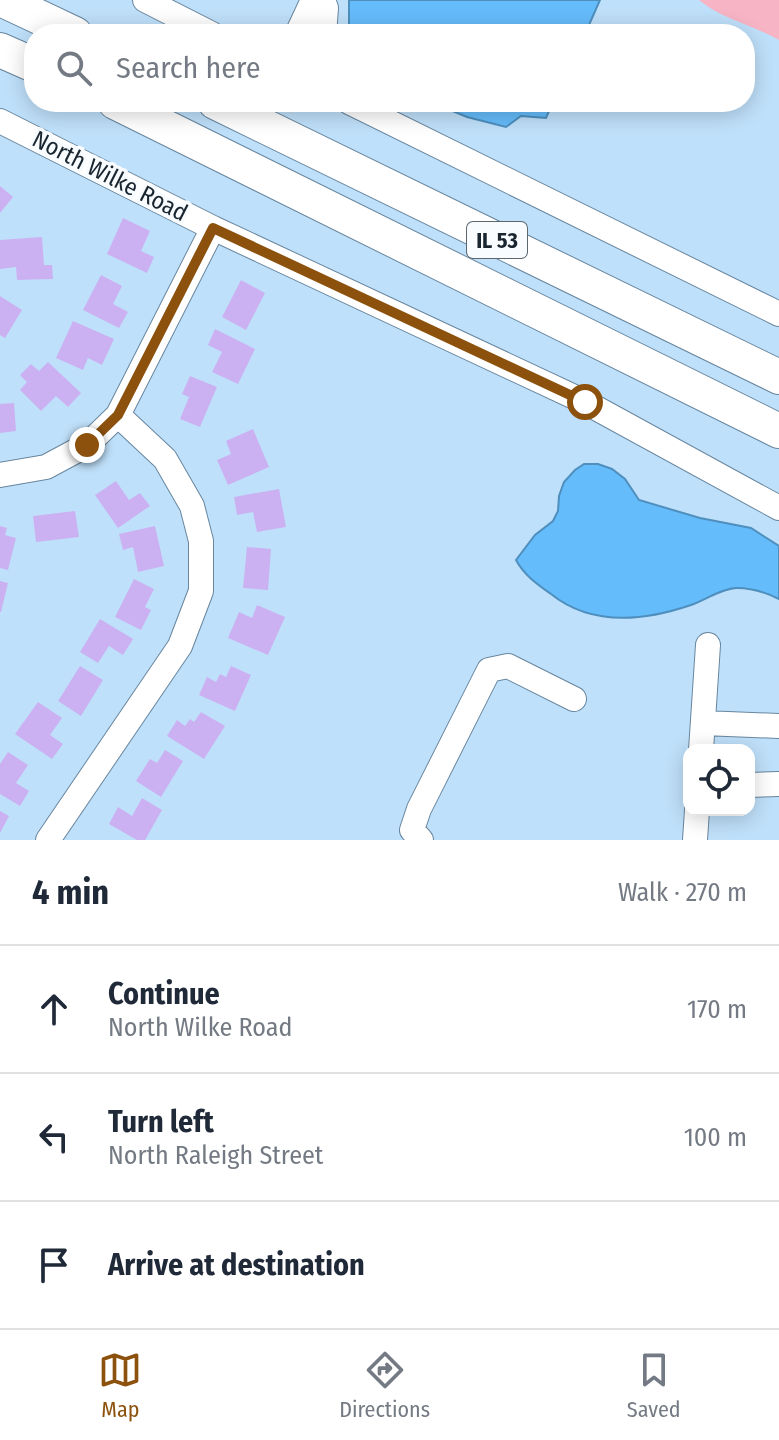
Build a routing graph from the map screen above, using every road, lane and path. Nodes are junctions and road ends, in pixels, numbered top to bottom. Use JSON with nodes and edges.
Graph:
{"nodes":[{"id":1,"x":3,"y":0,"type":"edge"},
{"id":2,"x":145,"y":0,"type":"edge"},
{"id":3,"x":313,"y":0,"type":"edge"},
{"id":4,"x":323,"y":0,"type":"edge"},
{"id":5,"x":54,"y":24,"type":"edge"},
{"id":6,"x":192,"y":24,"type":"edge"},
{"id":7,"x":302,"y":24,"type":"edge"},
{"id":8,"x":325,"y":24,"type":"edge"},
{"id":9,"x":0,"y":50,"type":"edge"},
{"id":10,"x":24,"y":61,"type":"edge"},
{"id":11,"x":135,"y":112,"type":"edge"},
{"id":12,"x":236,"y":112,"type":"edge"},
{"id":13,"x":369,"y":112,"type":"edge"},
{"id":14,"x":0,"y":121,"type":"edge"},
{"id":15,"x":213,"y":228,"type":"junction"},
{"id":16,"x":779,"y":314,"type":"edge"},
{"id":17,"x":671,"y":377,"type":"junction"},
{"id":18,"x":779,"y":377,"type":"edge"},
{"id":19,"x":118,"y":415,"type":"junction"},
{"id":20,"x":779,"y":431,"type":"edge"},
{"id":21,"x":779,"y":457,"type":"edge"},
{"id":22,"x":0,"y":475,"type":"edge"},
{"id":23,"x":779,"y":508,"type":"edge"},
{"id":24,"x":708,"y":645,"type":"dead end"},
{"id":25,"x":574,"y":699,"type":"dead end"},
{"id":26,"x":703,"y":723,"type":"junction"},
{"id":27,"x":779,"y":726,"type":"edge"},
{"id":28,"x":701,"y":744,"type":"edge"},
{"id":29,"x":779,"y":784,"type":"edge"},
{"id":30,"x":755,"y":785,"type":"edge"},
{"id":31,"x":697,"y":816,"type":"edge"},
{"id":32,"x":48,"y":840,"type":"edge"},
{"id":33,"x":421,"y":840,"type":"edge"},
{"id":34,"x":695,"y":840,"type":"edge"}],
"edges":[{"from":1,"to":5,"type":"highway"},
{"from":2,"to":6,"type":"street"},
{"from":3,"to":7,"type":"street"},
{"from":4,"to":8,"type":"street"},
{"from":9,"to":10,"type":"highway"},
{"from":11,"to":17,"type":"highway","number":"IL 53"},
{"from":12,"to":18,"type":"highway","number":"IL 53"},
{"from":13,"to":16,"type":"street"},
{"from":14,"to":15,"type":"street","name":"North Wilke Road"},
{"from":15,"to":19,"type":"street"},
{"from":15,"to":23,"type":"street","name":"North Wilke Road"},
{"from":17,"to":20,"type":"highway","number":"IL 53"},
{"from":17,"to":21,"type":"highway"},
{"from":19,"to":22,"type":"street"},
{"from":19,"to":32,"type":"street"},
{"from":24,"to":26,"type":"street"},
{"from":25,"to":33,"type":"street"},
{"from":26,"to":27,"type":"street"},
{"from":26,"to":28,"type":"street"},
{"from":29,"to":30,"type":"street"},
{"from":31,"to":34,"type":"street"}]}
